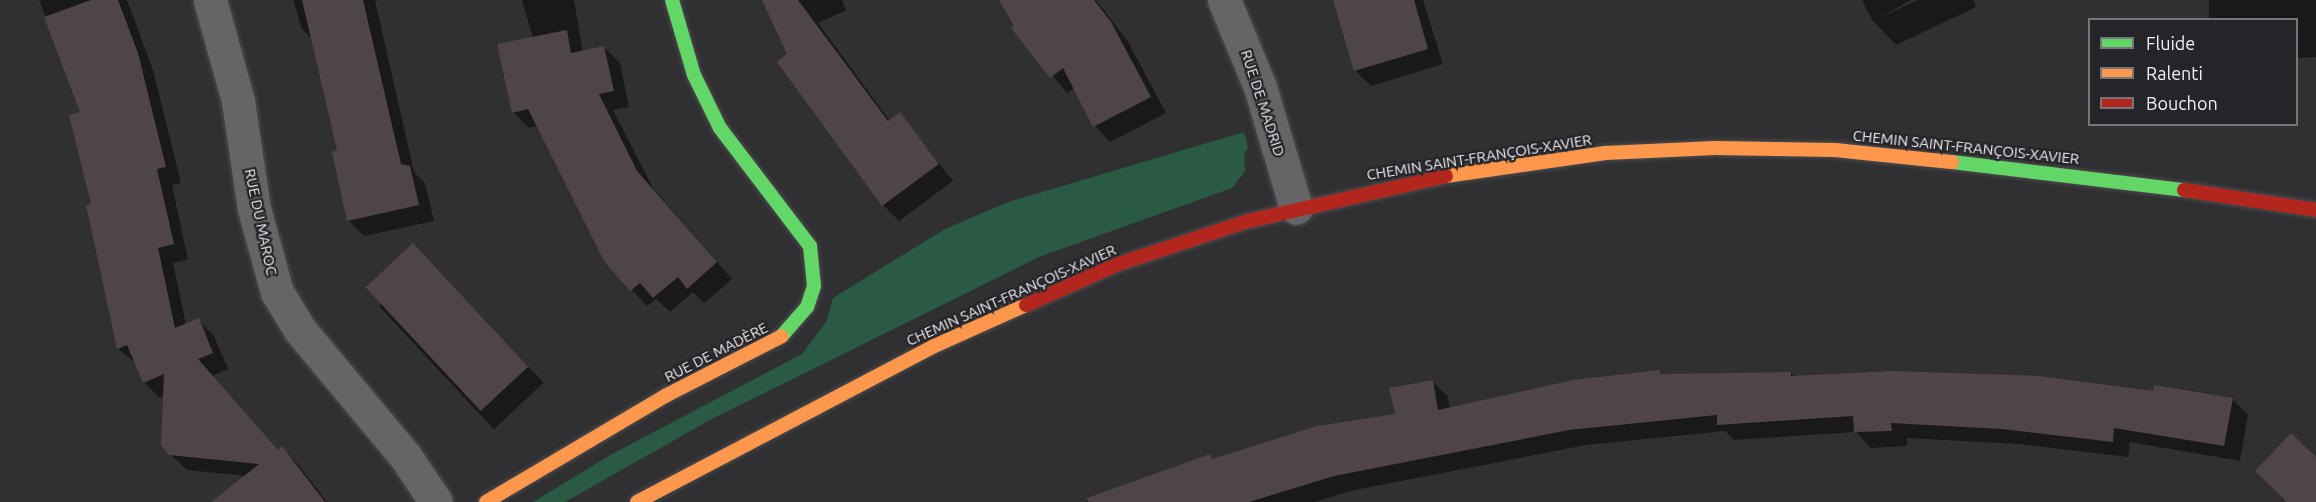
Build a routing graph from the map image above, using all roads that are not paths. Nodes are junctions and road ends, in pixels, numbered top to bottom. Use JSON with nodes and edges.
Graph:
{"nodes":[{"id":1,"x":210,"y":0,"type":"edge"},
{"id":2,"x":672,"y":0,"type":"edge"},
{"id":3,"x":1224,"y":0,"type":"edge"},
{"id":4,"x":1296,"y":208,"type":"junction"},
{"id":5,"x":2316,"y":210,"type":"edge"},
{"id":6,"x":436,"y":502,"type":"edge"},
{"id":7,"x":486,"y":502,"type":"edge"},
{"id":8,"x":637,"y":502,"type":"edge"}],
"edges":[{"from":1,"to":6,"type":"street","name":"RUE DU MAROC"},
{"from":2,"to":7,"type":"street","name":"RUE DE MADÈRE"},
{"from":3,"to":4,"type":"street","name":"RUE DE MADRID"},
{"from":4,"to":5,"type":"street","name":"CHEMIN SAINT-FRANÇOIS-XAVIER"},
{"from":4,"to":8,"type":"street","name":"CHEMIN SAINT-FRANÇOIS-XAVIER"}]}
